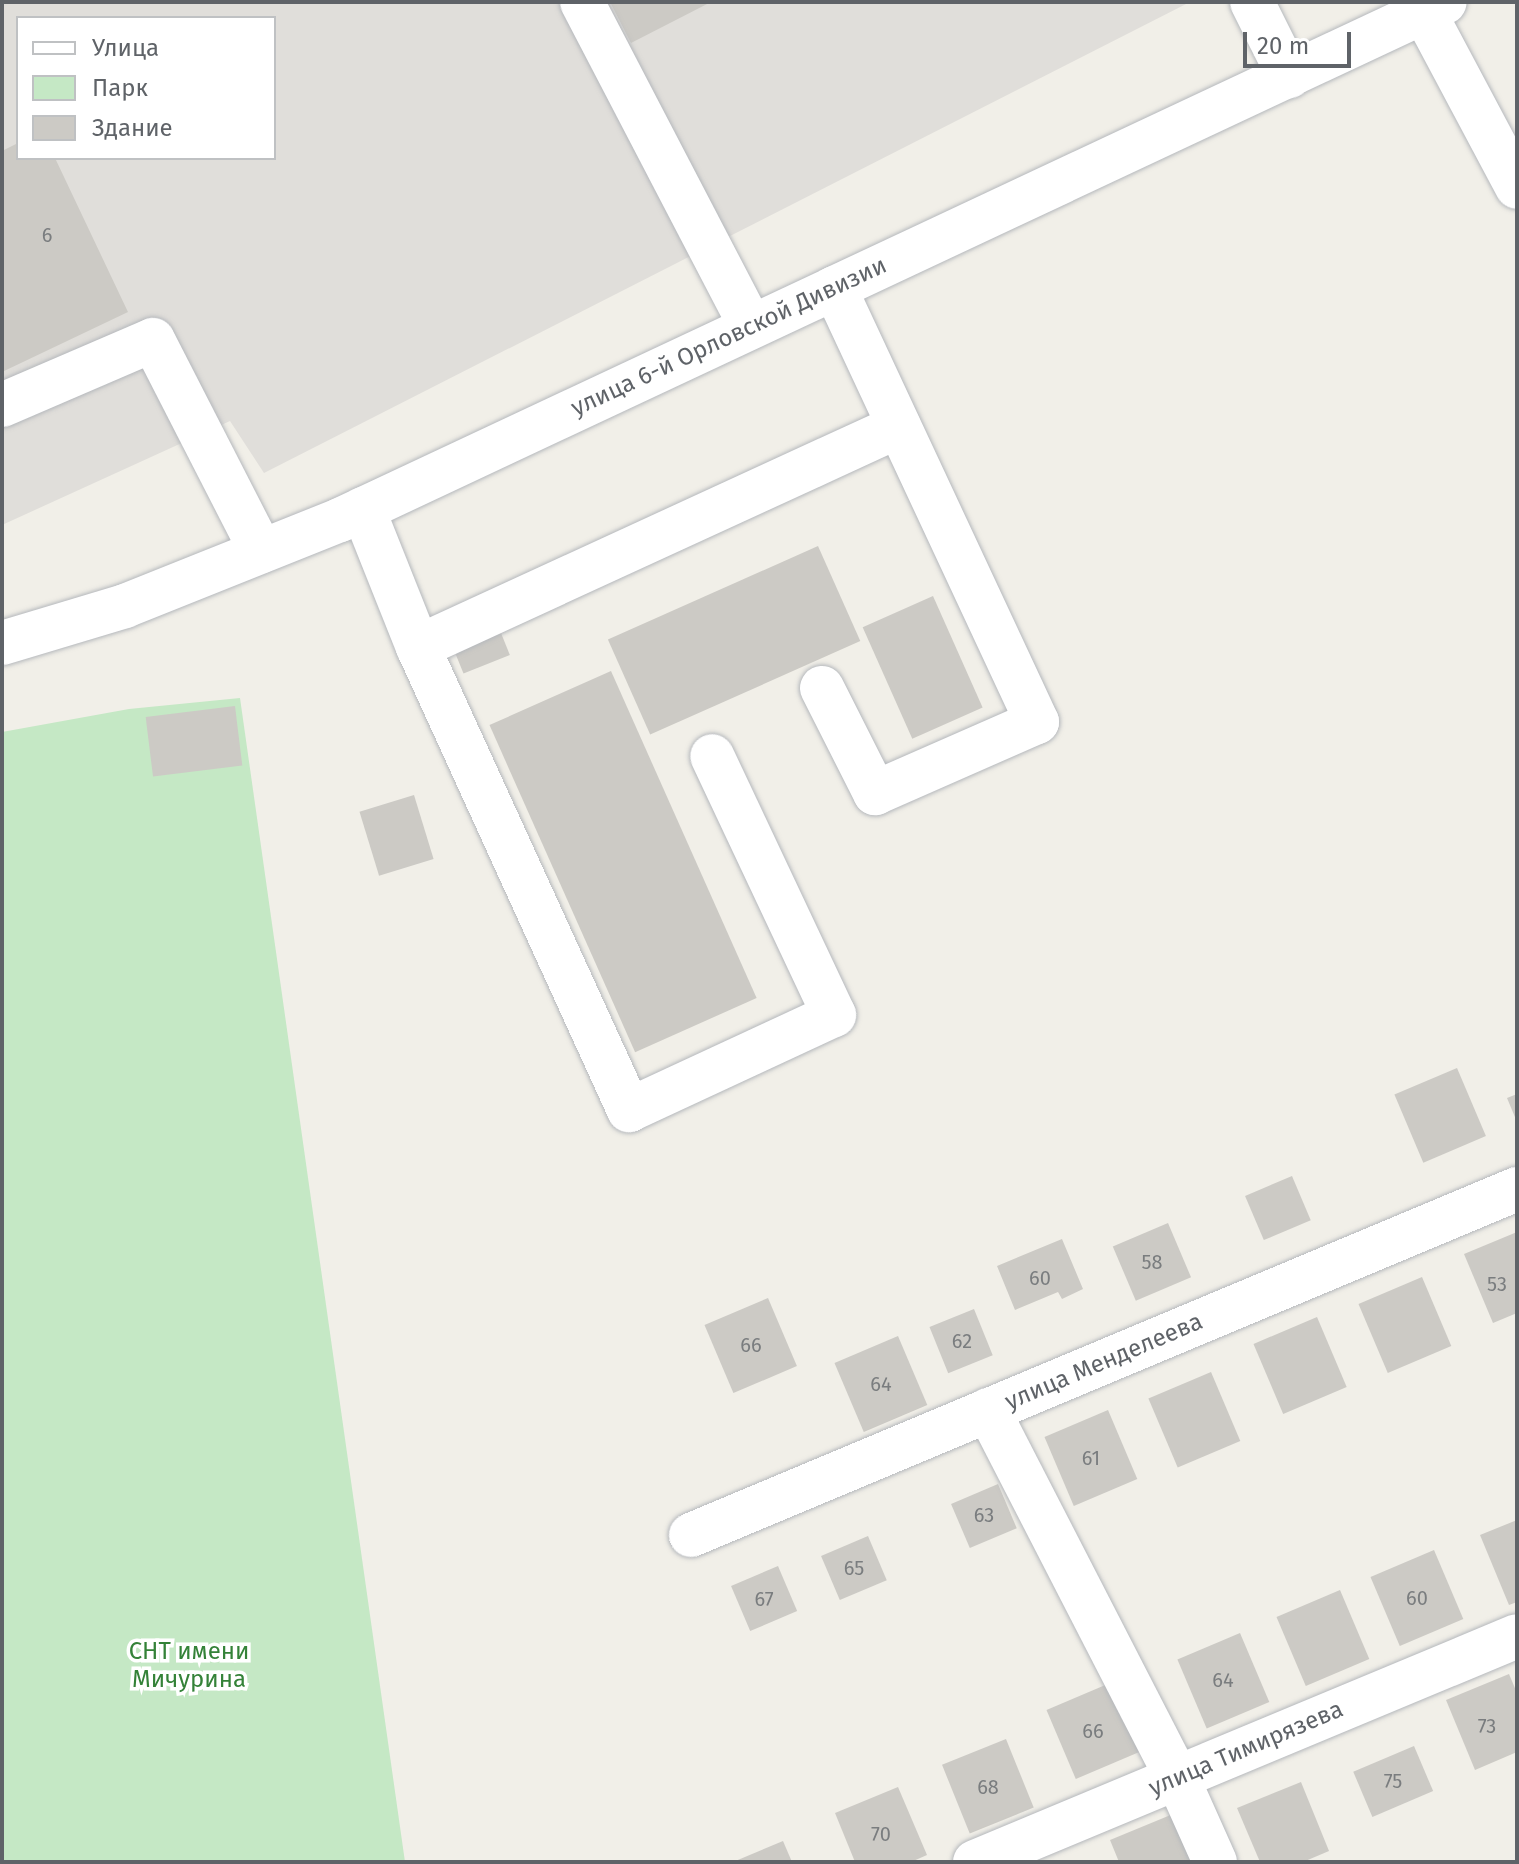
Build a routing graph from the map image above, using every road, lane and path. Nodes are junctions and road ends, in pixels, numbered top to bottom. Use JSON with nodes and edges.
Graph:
{"nodes":[{"id":1,"x":582,"y":2,"type":"edge"},
{"id":2,"x":1252,"y":2,"type":"edge"},
{"id":3,"x":1434,"y":7,"type":"edge"},
{"id":4,"x":1289,"y":76,"type":"junction"},
{"id":5,"x":1517,"y":187,"type":"edge"},
{"id":6,"x":835,"y":288,"type":"junction"},
{"id":7,"x":751,"y":327,"type":"junction"},
{"id":8,"x":2,"y":405,"type":"edge"},
{"id":9,"x":899,"y":426,"type":"junction"},
{"id":10,"x":363,"y":509,"type":"junction"},
{"id":11,"x":261,"y":551,"type":"junction"},
{"id":12,"x":2,"y":643,"type":"edge"},
{"id":13,"x":418,"y":647,"type":"junction"},
{"id":14,"x":822,"y":688,"type":"dead end"},
{"id":15,"x":712,"y":756,"type":"dead end"},
{"id":16,"x":1517,"y":1189,"type":"edge"},
{"id":17,"x":988,"y":1410,"type":"junction"},
{"id":18,"x":691,"y":1535,"type":"dead end"},
{"id":19,"x":1517,"y":1636,"type":"edge"},
{"id":20,"x":1177,"y":1777,"type":"junction"},
{"id":21,"x":975,"y":1862,"type":"edge"},
{"id":22,"x":1215,"y":1862,"type":"edge"}],
"edges":[{"from":1,"to":7,"type":"street"},
{"from":2,"to":4,"type":"street"},
{"from":3,"to":4,"type":"street","name":"улица 6-й Орловской Дивизии"},
{"from":3,"to":5,"type":"street"},
{"from":4,"to":6,"type":"street","name":"улица 6-й Орловской Дивизии"},
{"from":6,"to":7,"type":"street","name":"улица 6-й Орловской Дивизии"},
{"from":6,"to":9,"type":"street"},
{"from":7,"to":10,"type":"street","name":"улица 6-й Орловской Дивизии"},
{"from":8,"to":11,"type":"street"},
{"from":9,"to":13,"type":"street"},
{"from":9,"to":14,"type":"street"},
{"from":10,"to":11,"type":"street","name":"улица 6-й Орловской Дивизии"},
{"from":10,"to":13,"type":"street"},
{"from":11,"to":12,"type":"street","name":"улица 6-й Орловской Дивизии"},
{"from":13,"to":15,"type":"street"},
{"from":16,"to":17,"type":"street","name":"улица Менделеева"},
{"from":17,"to":18,"type":"street","name":"улица Менделеева"},
{"from":17,"to":20,"type":"street"},
{"from":19,"to":20,"type":"street","name":"улица Тимирязева"},
{"from":20,"to":21,"type":"street","name":"улица Тимирязева"},
{"from":20,"to":22,"type":"street"}]}
